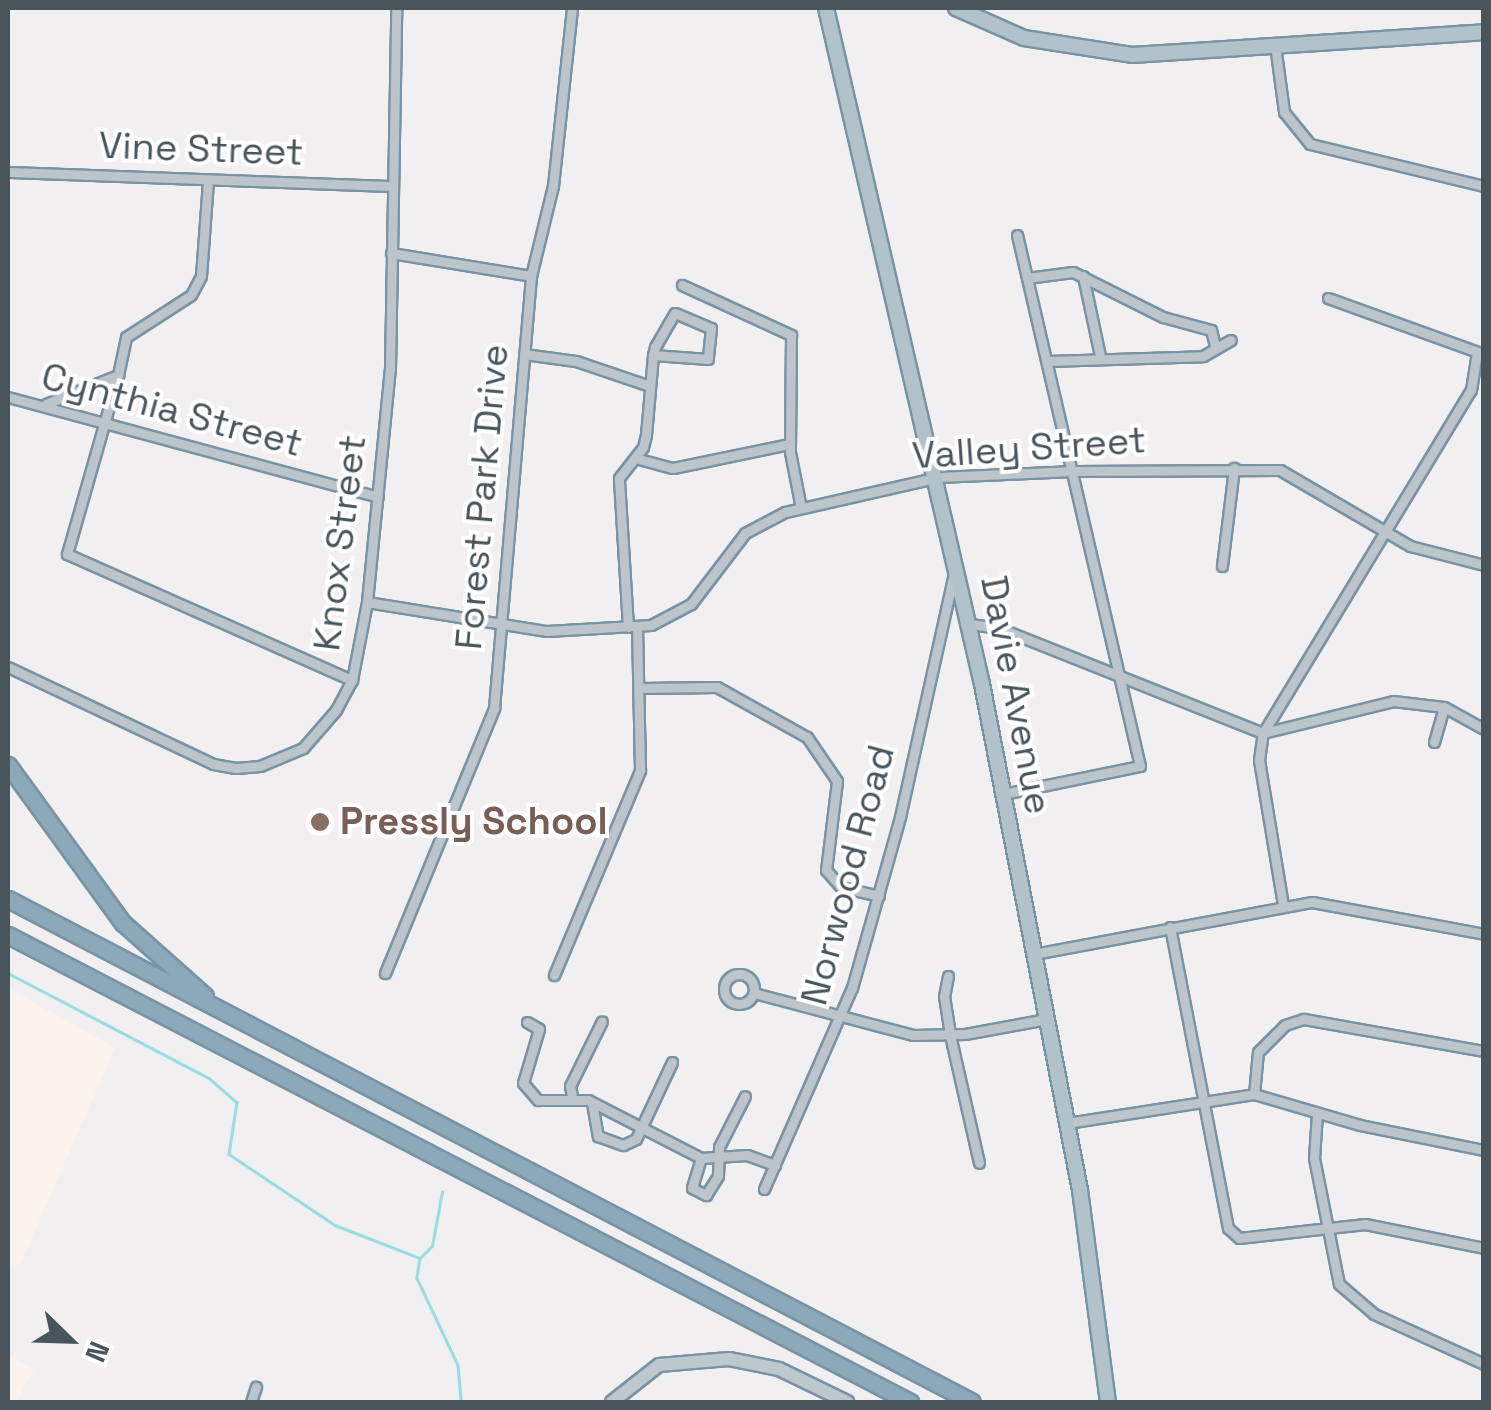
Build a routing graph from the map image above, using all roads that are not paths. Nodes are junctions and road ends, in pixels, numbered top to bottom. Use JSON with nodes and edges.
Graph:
{"nodes":[{"id":1,"x":396,"y":8,"type":"edge"},
{"id":2,"x":572,"y":8,"type":"edge"},
{"id":3,"x":956,"y":8,"type":"edge"},
{"id":4,"x":827,"y":10,"type":"edge"},
{"id":5,"x":1484,"y":32,"type":"edge"},
{"id":6,"x":1274,"y":45,"type":"junction"},
{"id":7,"x":8,"y":172,"type":"edge"},
{"id":8,"x":208,"y":180,"type":"junction"},
{"id":9,"x":392,"y":186,"type":"junction"},
{"id":10,"x":1484,"y":186,"type":"edge"},
{"id":11,"x":1017,"y":234,"type":"dead end"},
{"id":12,"x":390,"y":253,"type":"junction"},
{"id":13,"x":530,"y":276,"type":"junction"},
{"id":14,"x":1082,"y":276,"type":"junction"},
{"id":15,"x":1028,"y":278,"type":"junction"},
{"id":16,"x":682,"y":285,"type":"dead end"},
{"id":17,"x":1328,"y":298,"type":"dead end"},
{"id":18,"x":1231,"y":340,"type":"dead end"},
{"id":19,"x":1215,"y":346,"type":"junction"},
{"id":20,"x":1480,"y":353,"type":"edge"},
{"id":21,"x":524,"y":354,"type":"junction"},
{"id":22,"x":653,"y":355,"type":"junction"},
{"id":23,"x":1100,"y":356,"type":"junction"},
{"id":24,"x":1048,"y":361,"type":"junction"},
{"id":25,"x":118,"y":375,"type":"junction"},
{"id":26,"x":650,"y":386,"type":"junction"},
{"id":27,"x":8,"y":397,"type":"edge"},
{"id":28,"x":46,"y":404,"type":"junction"},
{"id":29,"x":109,"y":425,"type":"junction"},
{"id":30,"x":789,"y":444,"type":"junction"},
{"id":31,"x":635,"y":458,"type":"junction"},
{"id":32,"x":1234,"y":468,"type":"junction"},
{"id":33,"x":1074,"y":471,"type":"junction"},
{"id":34,"x":939,"y":477,"type":"junction"},
{"id":35,"x":378,"y":497,"type":"junction"},
{"id":36,"x":801,"y":508,"type":"junction"},
{"id":37,"x":1384,"y":531,"type":"junction"},
{"id":38,"x":1484,"y":565,"type":"edge"},
{"id":39,"x":1222,"y":566,"type":"dead end"},
{"id":40,"x":958,"y":568,"type":"junction"},
{"id":41,"x":368,"y":602,"type":"junction"},
{"id":42,"x":970,"y":624,"type":"junction"},
{"id":43,"x":502,"y":626,"type":"junction"},
{"id":44,"x":633,"y":627,"type":"junction"},
{"id":45,"x":8,"y":667,"type":"edge"},
{"id":46,"x":1122,"y":677,"type":"junction"},
{"id":47,"x":352,"y":680,"type":"junction"},
{"id":48,"x":642,"y":688,"type":"junction"},
{"id":49,"x":1444,"y":708,"type":"junction"},
{"id":50,"x":1484,"y":729,"type":"edge"},
{"id":51,"x":1263,"y":733,"type":"junction"},
{"id":52,"x":1434,"y":742,"type":"dead end"},
{"id":53,"x":8,"y":765,"type":"edge"},
{"id":54,"x":1003,"y":794,"type":"junction"},
{"id":55,"x":878,"y":896,"type":"junction"},
{"id":56,"x":8,"y":899,"type":"edge"},
{"id":57,"x":1283,"y":905,"type":"junction"},
{"id":58,"x":1170,"y":927,"type":"junction"},
{"id":59,"x":1484,"y":934,"type":"edge"},
{"id":60,"x":8,"y":935,"type":"edge"},
{"id":61,"x":1034,"y":954,"type":"junction"},
{"id":62,"x":385,"y":973,"type":"dead end"},
{"id":63,"x":554,"y":975,"type":"dead end"},
{"id":64,"x":948,"y":976,"type":"dead end"},
{"id":65,"x":754,"y":993,"type":"dead end"},
{"id":66,"x":218,"y":1009,"type":"junction"},
{"id":67,"x":842,"y":1016,"type":"junction"},
{"id":68,"x":1046,"y":1018,"type":"junction"},
{"id":69,"x":602,"y":1021,"type":"dead end"},
{"id":70,"x":527,"y":1022,"type":"dead end"},
{"id":71,"x":950,"y":1035,"type":"junction"},
{"id":72,"x":1484,"y":1051,"type":"edge"},
{"id":73,"x":672,"y":1062,"type":"dead end"},
{"id":74,"x":1254,"y":1094,"type":"junction"},
{"id":75,"x":572,"y":1096,"type":"junction"},
{"id":76,"x":745,"y":1096,"type":"dead end"},
{"id":77,"x":1204,"y":1100,"type":"junction"},
{"id":78,"x":592,"y":1102,"type":"junction"},
{"id":79,"x":1317,"y":1113,"type":"junction"},
{"id":80,"x":1067,"y":1123,"type":"junction"},
{"id":81,"x":641,"y":1128,"type":"junction"},
{"id":82,"x":1484,"y":1150,"type":"edge"},
{"id":83,"x":701,"y":1158,"type":"junction"},
{"id":84,"x":719,"y":1158,"type":"junction"},
{"id":85,"x":979,"y":1163,"type":"dead end"},
{"id":86,"x":774,"y":1165,"type":"junction"},
{"id":87,"x":764,"y":1189,"type":"dead end"},
{"id":88,"x":1325,"y":1225,"type":"junction"},
{"id":89,"x":1484,"y":1248,"type":"edge"},
{"id":90,"x":1484,"y":1364,"type":"edge"},
{"id":91,"x":256,"y":1387,"type":"dead end"},
{"id":92,"x":251,"y":1402,"type":"edge"},
{"id":93,"x":612,"y":1402,"type":"edge"},
{"id":94,"x":847,"y":1402,"type":"edge"},
{"id":95,"x":910,"y":1402,"type":"edge"},
{"id":96,"x":975,"y":1402,"type":"edge"},
{"id":97,"x":1108,"y":1402,"type":"edge"}],
"edges":[{"from":1,"to":9,"type":"street","name":"Knox Street"},
{"from":2,"to":13,"type":"street","name":"Forest Park Drive"},
{"from":3,"to":6,"type":"main road"},
{"from":4,"to":34,"type":"main road","name":"Davie Avenue"},
{"from":5,"to":6,"type":"main road"},
{"from":6,"to":10,"type":"street"},
{"from":7,"to":8,"type":"street","name":"Vine Street"},
{"from":8,"to":9,"type":"street","name":"Vine Street"},
{"from":8,"to":25,"type":"street"},
{"from":9,"to":12,"type":"street","name":"Knox Street"},
{"from":11,"to":15,"type":"street"},
{"from":12,"to":13,"type":"street"},
{"from":12,"to":35,"type":"street","name":"Knox Street"},
{"from":13,"to":21,"type":"street","name":"Forest Park Drive"},
{"from":14,"to":15,"type":"street"},
{"from":14,"to":19,"type":"street"},
{"from":14,"to":23,"type":"street"},
{"from":15,"to":24,"type":"street"},
{"from":16,"to":30,"type":"street"},
{"from":17,"to":20,"type":"street"},
{"from":18,"to":19,"type":"street"},
{"from":19,"to":23,"type":"street"},
{"from":20,"to":37,"type":"street"},
{"from":21,"to":26,"type":"street"},
{"from":21,"to":43,"type":"street","name":"Forest Park Drive"},
{"from":22,"to":22,"type":"street"},
{"from":22,"to":26,"type":"street"},
{"from":23,"to":24,"type":"street"},
{"from":24,"to":33,"type":"street"},
{"from":25,"to":28,"type":"street"},
{"from":25,"to":29,"type":"street"},
{"from":26,"to":31,"type":"street"},
{"from":27,"to":28,"type":"street","name":"Cynthia Street"},
{"from":28,"to":29,"type":"street","name":"Cynthia Street"},
{"from":29,"to":35,"type":"street","name":"Cynthia Street"},
{"from":29,"to":47,"type":"street"},
{"from":30,"to":31,"type":"street"},
{"from":30,"to":36,"type":"street"},
{"from":31,"to":44,"type":"street"},
{"from":32,"to":33,"type":"street","name":"Valley Street"},
{"from":32,"to":37,"type":"street","name":"Valley Street"},
{"from":32,"to":39,"type":"street"},
{"from":33,"to":34,"type":"street","name":"Valley Street"},
{"from":33,"to":46,"type":"street"},
{"from":34,"to":36,"type":"street","name":"Valley Street"},
{"from":34,"to":40,"type":"main road","name":"Davie Avenue"},
{"from":35,"to":41,"type":"street","name":"Knox Street"},
{"from":36,"to":44,"type":"street","name":"Valley Street"},
{"from":37,"to":38,"type":"street","name":"Valley Street"},
{"from":37,"to":51,"type":"street"},
{"from":40,"to":42,"type":"main road","name":"Davie Avenue"},
{"from":40,"to":55,"type":"street","name":"Norwood Road"},
{"from":41,"to":43,"type":"street","name":"Valley Street"},
{"from":41,"to":47,"type":"street","name":"Knox Street"},
{"from":42,"to":46,"type":"street"},
{"from":42,"to":54,"type":"main road","name":"Davie Avenue"},
{"from":43,"to":44,"type":"street","name":"Valley Street"},
{"from":43,"to":62,"type":"street","name":"Forest Park Drive"},
{"from":44,"to":48,"type":"street"},
{"from":45,"to":47,"type":"street","name":"Knox Street"},
{"from":46,"to":51,"type":"street"},
{"from":46,"to":54,"type":"street"},
{"from":48,"to":55,"type":"street"},
{"from":48,"to":63,"type":"street"},
{"from":49,"to":50,"type":"street"},
{"from":49,"to":51,"type":"street"},
{"from":49,"to":52,"type":"street"},
{"from":51,"to":57,"type":"street"},
{"from":53,"to":66,"type":"highway"},
{"from":54,"to":61,"type":"main road","name":"Davie Avenue"},
{"from":55,"to":67,"type":"street","name":"Norwood Road"},
{"from":56,"to":66,"type":"highway"},
{"from":57,"to":58,"type":"street"},
{"from":57,"to":59,"type":"street"},
{"from":58,"to":61,"type":"street"},
{"from":58,"to":77,"type":"street"},
{"from":60,"to":95,"type":"highway"},
{"from":61,"to":68,"type":"main road","name":"Davie Avenue"},
{"from":64,"to":71,"type":"street"},
{"from":65,"to":67,"type":"street"},
{"from":66,"to":96,"type":"highway"},
{"from":67,"to":71,"type":"street"},
{"from":67,"to":86,"type":"street","name":"Norwood Road"},
{"from":68,"to":71,"type":"street"},
{"from":68,"to":80,"type":"main road","name":"Davie Avenue"},
{"from":69,"to":75,"type":"street"},
{"from":70,"to":75,"type":"street"},
{"from":71,"to":85,"type":"street"},
{"from":72,"to":74,"type":"street"},
{"from":73,"to":81,"type":"street"},
{"from":74,"to":77,"type":"street"},
{"from":74,"to":79,"type":"street"},
{"from":75,"to":78,"type":"street"},
{"from":76,"to":84,"type":"street"},
{"from":77,"to":80,"type":"street"},
{"from":77,"to":88,"type":"street"},
{"from":78,"to":81,"type":"street"},
{"from":78,"to":81,"type":"street"},
{"from":79,"to":82,"type":"street"},
{"from":79,"to":88,"type":"street"},
{"from":80,"to":97,"type":"main road","name":"Davie Avenue"},
{"from":81,"to":83,"type":"street"},
{"from":83,"to":84,"type":"street"},
{"from":83,"to":84,"type":"street"},
{"from":84,"to":86,"type":"street"},
{"from":86,"to":87,"type":"street","name":"Norwood Road"},
{"from":88,"to":89,"type":"street"},
{"from":88,"to":90,"type":"street"},
{"from":91,"to":92,"type":"street"},
{"from":93,"to":94,"type":"street"}]}
